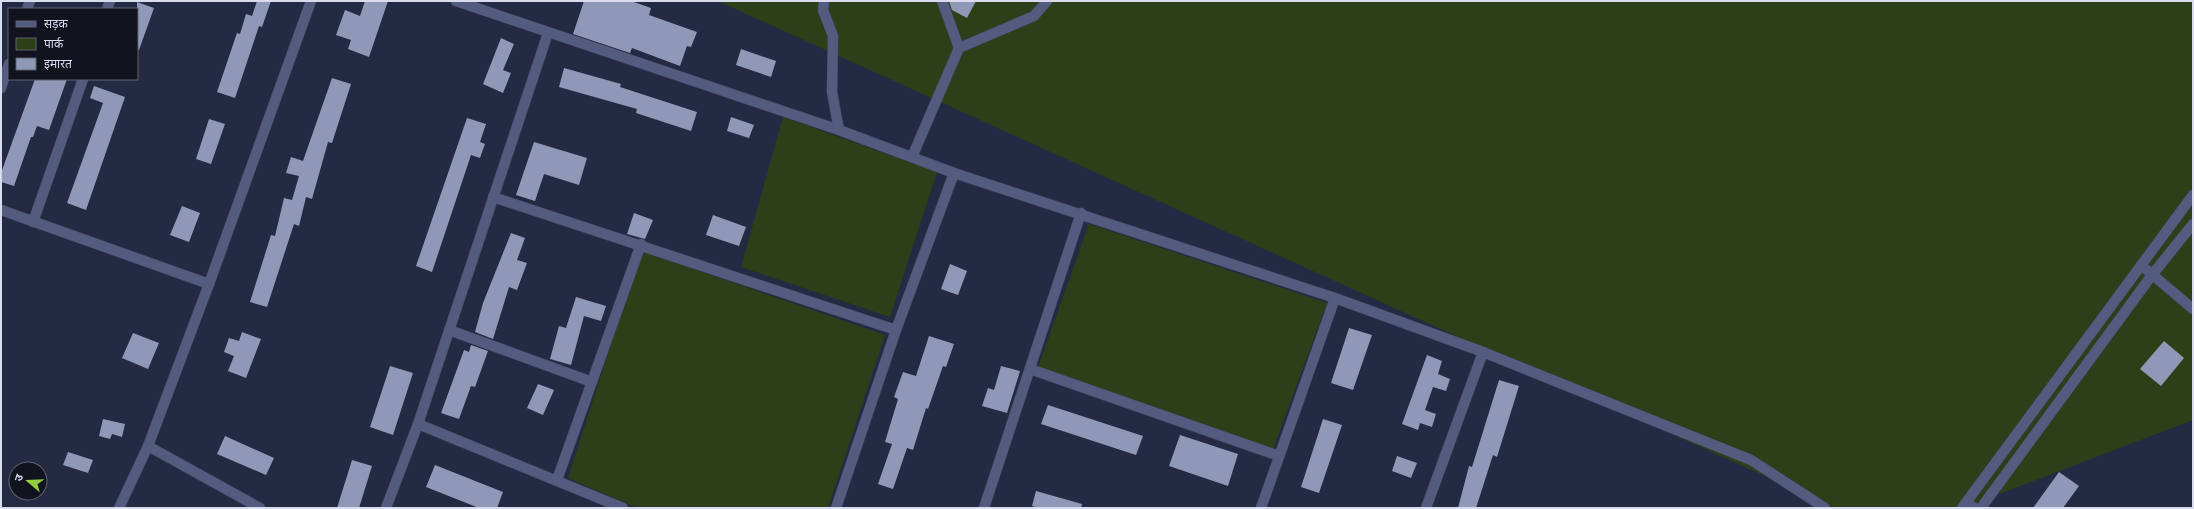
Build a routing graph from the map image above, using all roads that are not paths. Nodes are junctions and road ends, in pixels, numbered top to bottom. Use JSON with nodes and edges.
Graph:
{"nodes":[{"id":1,"x":311,"y":1,"type":"edge"},
{"id":2,"x":456,"y":1,"type":"edge"},
{"id":3,"x":824,"y":1,"type":"edge"},
{"id":4,"x":942,"y":1,"type":"edge"},
{"id":5,"x":1047,"y":1,"type":"edge"},
{"id":6,"x":548,"y":33,"type":"junction"},
{"id":7,"x":959,"y":48,"type":"junction"},
{"id":8,"x":8,"y":67,"type":"edge"},
{"id":9,"x":83,"y":80,"type":"edge"},
{"id":10,"x":1,"y":88,"type":"edge"},
{"id":11,"x":839,"y":130,"type":"junction"},
{"id":12,"x":912,"y":157,"type":"junction"},
{"id":13,"x":954,"y":173,"type":"junction"},
{"id":14,"x":2193,"y":195,"type":"edge"},
{"id":15,"x":493,"y":197,"type":"junction"},
{"id":16,"x":1,"y":210,"type":"edge"},
{"id":17,"x":1081,"y":214,"type":"junction"},
{"id":18,"x":33,"y":222,"type":"junction"},
{"id":19,"x":2193,"y":224,"type":"edge"},
{"id":20,"x":641,"y":244,"type":"junction"},
{"id":21,"x":2141,"y":265,"type":"junction"},
{"id":22,"x":2152,"y":276,"type":"junction"},
{"id":23,"x":209,"y":284,"type":"junction"},
{"id":24,"x":1335,"y":298,"type":"junction"},
{"id":25,"x":2193,"y":308,"type":"edge"},
{"id":26,"x":449,"y":330,"type":"junction"},
{"id":27,"x":896,"y":330,"type":"junction"},
{"id":28,"x":1482,"y":352,"type":"junction"},
{"id":29,"x":1030,"y":369,"type":"junction"},
{"id":30,"x":592,"y":382,"type":"junction"},
{"id":31,"x":418,"y":424,"type":"junction"},
{"id":32,"x":148,"y":446,"type":"junction"},
{"id":33,"x":1278,"y":456,"type":"junction"},
{"id":34,"x":557,"y":480,"type":"junction"},
{"id":35,"x":1968,"y":506,"type":"edge"},
{"id":36,"x":118,"y":508,"type":"edge"},
{"id":37,"x":260,"y":508,"type":"edge"},
{"id":38,"x":386,"y":508,"type":"edge"},
{"id":39,"x":623,"y":508,"type":"edge"},
{"id":40,"x":836,"y":508,"type":"edge"},
{"id":41,"x":984,"y":508,"type":"edge"},
{"id":42,"x":1261,"y":508,"type":"edge"},
{"id":43,"x":1426,"y":508,"type":"edge"},
{"id":44,"x":1825,"y":508,"type":"edge"},
{"id":45,"x":1982,"y":508,"type":"edge"}],
"edges":[{"from":1,"to":23,"type":"street"},
{"from":2,"to":6,"type":"street"},
{"from":3,"to":11,"type":"street"},
{"from":4,"to":7,"type":"street"},
{"from":5,"to":7,"type":"street"},
{"from":6,"to":11,"type":"street"},
{"from":6,"to":15,"type":"street"},
{"from":7,"to":12,"type":"street"},
{"from":8,"to":10,"type":"street"},
{"from":9,"to":18,"type":"street"},
{"from":11,"to":12,"type":"street"},
{"from":12,"to":13,"type":"street"},
{"from":13,"to":17,"type":"street"},
{"from":13,"to":27,"type":"street"},
{"from":14,"to":21,"type":"street"},
{"from":15,"to":20,"type":"street"},
{"from":15,"to":26,"type":"street"},
{"from":16,"to":18,"type":"street"},
{"from":17,"to":24,"type":"street"},
{"from":17,"to":29,"type":"street"},
{"from":18,"to":23,"type":"street"},
{"from":19,"to":22,"type":"street"},
{"from":20,"to":27,"type":"street"},
{"from":20,"to":30,"type":"street"},
{"from":21,"to":22,"type":"street"},
{"from":21,"to":35,"type":"street"},
{"from":22,"to":25,"type":"street"},
{"from":22,"to":45,"type":"street"},
{"from":23,"to":32,"type":"street"},
{"from":24,"to":28,"type":"street"},
{"from":24,"to":33,"type":"street"},
{"from":26,"to":30,"type":"street"},
{"from":26,"to":31,"type":"street"},
{"from":27,"to":40,"type":"street"},
{"from":28,"to":43,"type":"street"},
{"from":28,"to":44,"type":"street"},
{"from":29,"to":33,"type":"street"},
{"from":29,"to":41,"type":"street"},
{"from":30,"to":34,"type":"street"},
{"from":31,"to":34,"type":"street"},
{"from":31,"to":38,"type":"street"},
{"from":32,"to":36,"type":"street"},
{"from":32,"to":37,"type":"street"},
{"from":33,"to":42,"type":"street"},
{"from":34,"to":39,"type":"street"}]}
